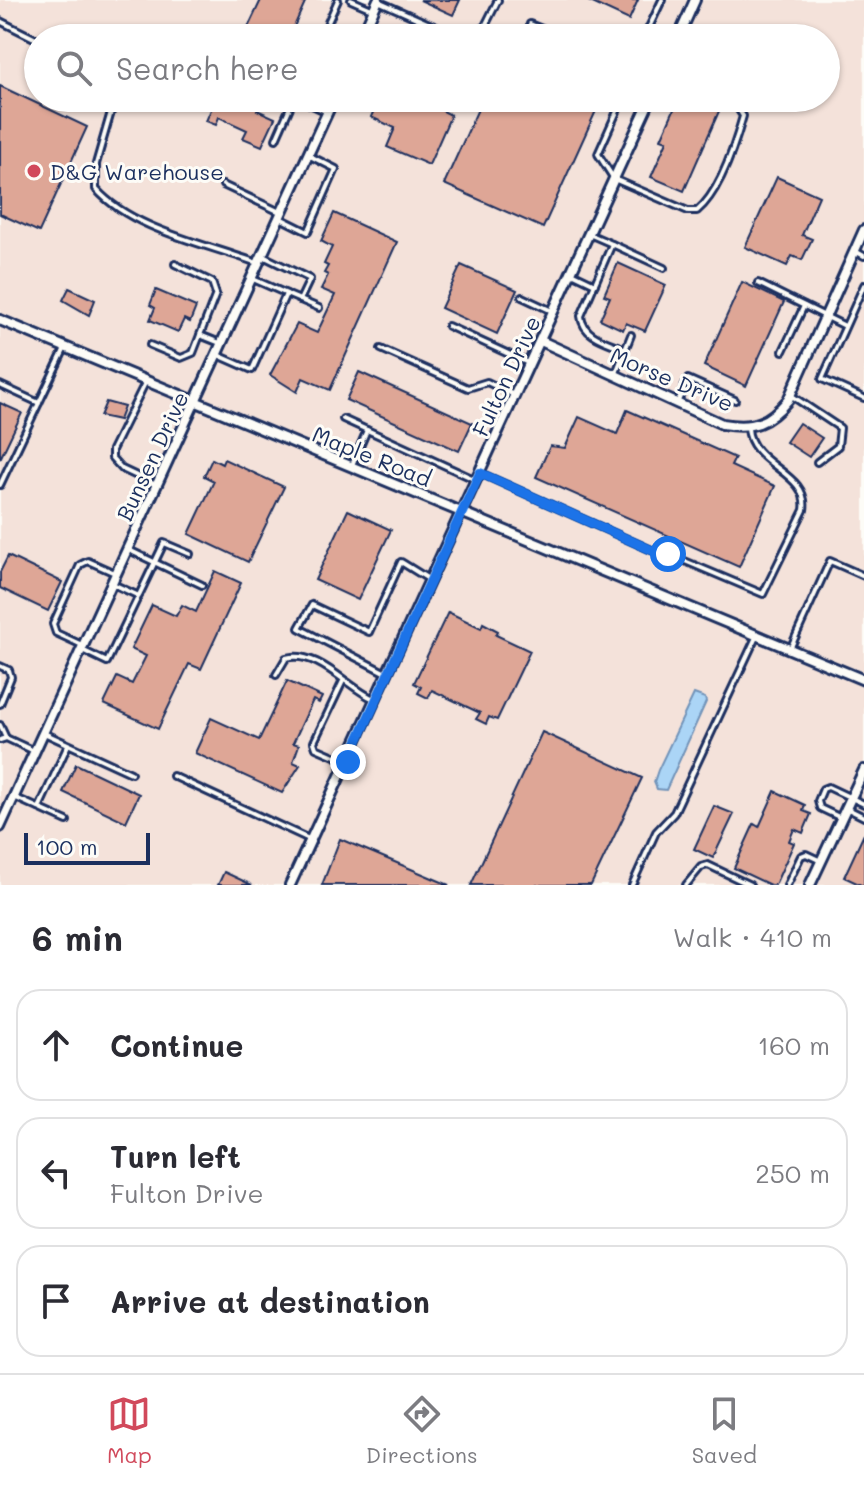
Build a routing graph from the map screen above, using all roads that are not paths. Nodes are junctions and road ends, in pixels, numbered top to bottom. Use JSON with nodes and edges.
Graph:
{"nodes":[{"id":1,"x":338,"y":0,"type":"edge"},
{"id":2,"x":351,"y":0,"type":"edge"},
{"id":3,"x":378,"y":0,"type":"edge"},
{"id":4,"x":498,"y":0,"type":"edge"},
{"id":5,"x":662,"y":0,"type":"edge"},
{"id":6,"x":695,"y":0,"type":"edge"},
{"id":7,"x":374,"y":10,"type":"junction"},
{"id":8,"x":0,"y":21,"type":"edge"},
{"id":9,"x":327,"y":24,"type":"edge"},
{"id":10,"x":367,"y":24,"type":"edge"},
{"id":11,"x":430,"y":24,"type":"edge"},
{"id":12,"x":486,"y":24,"type":"edge"},
{"id":13,"x":651,"y":24,"type":"edge"},
{"id":14,"x":684,"y":24,"type":"edge"},
{"id":15,"x":24,"y":33,"type":"edge"},
{"id":16,"x":111,"y":112,"type":"edge"},
{"id":17,"x":289,"y":112,"type":"edge"},
{"id":18,"x":328,"y":112,"type":"edge"},
{"id":19,"x":617,"y":112,"type":"edge"},
{"id":20,"x":645,"y":112,"type":"edge"},
{"id":21,"x":740,"y":112,"type":"edge"},
{"id":22,"x":276,"y":139,"type":"dead end"},
{"id":23,"x":308,"y":155,"type":"junction"},
{"id":24,"x":614,"y":179,"type":"junction"},
{"id":25,"x":223,"y":185,"type":"dead end"},
{"id":26,"x":281,"y":216,"type":"junction"},
{"id":27,"x":589,"y":234,"type":"junction"},
{"id":28,"x":863,"y":234,"type":"edge"},
{"id":29,"x":612,"y":244,"type":"junction"},
{"id":30,"x":855,"y":251,"type":"junction"},
{"id":31,"x":864,"y":256,"type":"edge"},
{"id":32,"x":261,"y":260,"type":"junction"},
{"id":33,"x":175,"y":264,"type":"dead end"},
{"id":34,"x":664,"y":268,"type":"dead end"},
{"id":35,"x":572,"y":273,"type":"junction"},
{"id":36,"x":253,"y":279,"type":"junction"},
{"id":37,"x":758,"y":283,"type":"dead end"},
{"id":38,"x":595,"y":284,"type":"junction"},
{"id":39,"x":864,"y":285,"type":"edge"},
{"id":40,"x":287,"y":295,"type":"junction"},
{"id":41,"x":522,"y":297,"type":"dead end"},
{"id":42,"x":300,"y":300,"type":"junction"},
{"id":43,"x":804,"y":306,"type":"junction"},
{"id":44,"x":319,"y":308,"type":"dead end"},
{"id":45,"x":555,"y":312,"type":"junction"},
{"id":46,"x":825,"y":316,"type":"junction"},
{"id":47,"x":0,"y":320,"type":"edge"},
{"id":48,"x":448,"y":326,"type":"dead end"},
{"id":49,"x":845,"y":326,"type":"junction"},
{"id":50,"x":200,"y":335,"type":"junction"},
{"id":51,"x":631,"y":335,"type":"dead end"},
{"id":52,"x":541,"y":341,"type":"junction"},
{"id":53,"x":223,"y":344,"type":"junction"},
{"id":54,"x":150,"y":345,"type":"dead end"},
{"id":55,"x":65,"y":348,"type":"junction"},
{"id":56,"x":381,"y":349,"type":"dead end"},
{"id":57,"x":625,"y":349,"type":"junction"},
{"id":58,"x":783,"y":351,"type":"dead end"},
{"id":59,"x":218,"y":355,"type":"junction"},
{"id":60,"x":531,"y":364,"type":"junction"},
{"id":61,"x":615,"y":375,"type":"junction"},
{"id":62,"x":146,"y":381,"type":"junction"},
{"id":63,"x":0,"y":385,"type":"edge"},
{"id":64,"x":790,"y":395,"type":"junction"},
{"id":65,"x":516,"y":396,"type":"junction"},
{"id":66,"x":864,"y":398,"type":"edge"},
{"id":67,"x":735,"y":400,"type":"dead end"},
{"id":68,"x":39,"y":403,"type":"junction"},
{"id":69,"x":197,"y":403,"type":"junction"},
{"id":70,"x":677,"y":404,"type":"junction"},
{"id":71,"x":343,"y":419,"type":"dead end"},
{"id":72,"x":748,"y":428,"type":"junction"},
{"id":73,"x":367,"y":430,"type":"junction"},
{"id":74,"x":817,"y":462,"type":"dead end"},
{"id":75,"x":351,"y":467,"type":"junction"},
{"id":76,"x":479,"y":477,"type":"junction"},
{"id":77,"x":0,"y":485,"type":"edge"},
{"id":78,"x":158,"y":486,"type":"junction"},
{"id":79,"x":463,"y":513,"type":"junction"},
{"id":80,"x":129,"y":550,"type":"junction"},
{"id":81,"x":190,"y":554,"type":"dead end"},
{"id":82,"x":154,"y":563,"type":"junction"},
{"id":83,"x":117,"y":574,"type":"junction"},
{"id":84,"x":864,"y":576,"type":"edge"},
{"id":85,"x":431,"y":581,"type":"junction"},
{"id":86,"x":113,"y":584,"type":"junction"},
{"id":87,"x":202,"y":585,"type":"dead end"},
{"id":88,"x":139,"y":596,"type":"junction"},
{"id":89,"x":757,"y":635,"type":"junction"},
{"id":90,"x":83,"y":648,"type":"junction"},
{"id":91,"x":790,"y":649,"type":"junction"},
{"id":92,"x":0,"y":666,"type":"edge"},
{"id":93,"x":388,"y":674,"type":"junction"},
{"id":94,"x":276,"y":675,"type":"dead end"},
{"id":95,"x":344,"y":680,"type":"junction"},
{"id":96,"x":864,"y":680,"type":"edge"},
{"id":97,"x":377,"y":700,"type":"junction"},
{"id":98,"x":0,"y":704,"type":"edge"},
{"id":99,"x":0,"y":725,"type":"edge"},
{"id":100,"x":44,"y":733,"type":"junction"},
{"id":101,"x":3,"y":739,"type":"edge"},
{"id":102,"x":68,"y":744,"type":"junction"},
{"id":103,"x":35,"y":752,"type":"junction"},
{"id":104,"x":348,"y":762,"type":"junction"},
{"id":105,"x":864,"y":770,"type":"edge"},
{"id":106,"x":131,"y":773,"type":"dead end"},
{"id":107,"x":173,"y":776,"type":"dead end"},
{"id":108,"x":851,"y":798,"type":"junction"},
{"id":109,"x":0,"y":801,"type":"edge"},
{"id":110,"x":12,"y":801,"type":"junction"},
{"id":111,"x":864,"y":804,"type":"edge"},
{"id":112,"x":39,"y":808,"type":"junction"},
{"id":113,"x":846,"y":808,"type":"junction"},
{"id":114,"x":864,"y":817,"type":"edge"},
{"id":115,"x":841,"y":818,"type":"junction"},
{"id":116,"x":67,"y":821,"type":"dead end"},
{"id":117,"x":0,"y":827,"type":"edge"},
{"id":118,"x":311,"y":840,"type":"junction"},
{"id":119,"x":821,"y":861,"type":"junction"},
{"id":120,"x":290,"y":885,"type":"edge"},
{"id":121,"x":632,"y":885,"type":"edge"},
{"id":122,"x":686,"y":885,"type":"edge"},
{"id":123,"x":750,"y":885,"type":"edge"},
{"id":124,"x":787,"y":885,"type":"edge"},
{"id":125,"x":810,"y":885,"type":"edge"}],
"edges":[{"from":1,"to":9,"type":"lane"},
{"from":2,"to":7,"type":"lane"},
{"from":3,"to":7,"type":"street"},
{"from":3,"to":11,"type":"lane"},
{"from":4,"to":12,"type":"lane"},
{"from":5,"to":13,"type":"lane"},
{"from":6,"to":14,"type":"street"},
{"from":7,"to":10,"type":"street"},
{"from":8,"to":15,"type":"lane"},
{"from":16,"to":32,"type":"lane"},
{"from":17,"to":22,"type":"lane"},
{"from":18,"to":23,"type":"street","name":"Bunsen Drive"},
{"from":19,"to":24,"type":"lane"},
{"from":20,"to":24,"type":"street","name":"Fulton Drive"},
{"from":21,"to":24,"type":"lane"},
{"from":23,"to":26,"type":"street","name":"Bunsen Drive"},
{"from":23,"to":26,"type":"lane"},
{"from":24,"to":27,"type":"street","name":"Fulton Drive"},
{"from":25,"to":26,"type":"lane"},
{"from":26,"to":32,"type":"street","name":"Bunsen Drive"},
{"from":27,"to":29,"type":"lane"},
{"from":27,"to":35,"type":"street","name":"Fulton Drive"},
{"from":28,"to":30,"type":"street","name":"Morse Drive"},
{"from":29,"to":34,"type":"lane"},
{"from":29,"to":38,"type":"lane"},
{"from":30,"to":31,"type":"lane"},
{"from":30,"to":46,"type":"street","name":"Morse Drive"},
{"from":32,"to":36,"type":"street","name":"Bunsen Drive"},
{"from":32,"to":42,"type":"lane"},
{"from":33,"to":50,"type":"lane"},
{"from":35,"to":38,"type":"lane"},
{"from":35,"to":45,"type":"street","name":"Fulton Drive"},
{"from":36,"to":40,"type":"lane"},
{"from":36,"to":53,"type":"street","name":"Bunsen Drive"},
{"from":37,"to":43,"type":"lane"},
{"from":38,"to":57,"type":"lane"},
{"from":39,"to":49,"type":"lane"},
{"from":40,"to":42,"type":"lane"},
{"from":40,"to":59,"type":"lane"},
{"from":41,"to":45,"type":"lane"},
{"from":42,"to":44,"type":"lane"},
{"from":43,"to":46,"type":"lane"},
{"from":43,"to":58,"type":"lane"},
{"from":45,"to":52,"type":"street","name":"Fulton Drive"},
{"from":46,"to":49,"type":"lane"},
{"from":46,"to":64,"type":"street","name":"Morse Drive"},
{"from":47,"to":55,"type":"street","name":"Maple Road"},
{"from":48,"to":60,"type":"lane"},
{"from":49,"to":66,"type":"lane"},
{"from":50,"to":53,"type":"lane"},
{"from":50,"to":54,"type":"lane"},
{"from":51,"to":57,"type":"lane"},
{"from":52,"to":60,"type":"street","name":"Fulton Drive"},
{"from":52,"to":61,"type":"street","name":"Morse Drive"},
{"from":53,"to":59,"type":"street","name":"Bunsen Drive"},
{"from":55,"to":62,"type":"street","name":"Maple Road"},
{"from":55,"to":68,"type":"lane"},
{"from":56,"to":65,"type":"lane"},
{"from":57,"to":61,"type":"lane"},
{"from":59,"to":69,"type":"street","name":"Bunsen Drive"},
{"from":60,"to":65,"type":"street","name":"Fulton Drive"},
{"from":61,"to":70,"type":"street","name":"Morse Drive"},
{"from":62,"to":69,"type":"street","name":"Maple Road"},
{"from":62,"to":78,"type":"lane"},
{"from":63,"to":68,"type":"lane"},
{"from":64,"to":72,"type":"street","name":"Morse Drive"},
{"from":64,"to":74,"type":"lane"},
{"from":65,"to":76,"type":"street","name":"Fulton Drive"},
{"from":67,"to":70,"type":"lane"},
{"from":68,"to":77,"type":"lane"},
{"from":69,"to":75,"type":"street","name":"Maple Road"},
{"from":69,"to":78,"type":"street","name":"Bunsen Drive"},
{"from":70,"to":72,"type":"street","name":"Morse Drive"},
{"from":71,"to":73,"type":"lane"},
{"from":72,"to":76,"type":"lane"},
{"from":73,"to":75,"type":"lane"},
{"from":73,"to":76,"type":"lane"},
{"from":75,"to":79,"type":"street","name":"Maple Road"},
{"from":76,"to":79,"type":"street","name":"Fulton Drive"},
{"from":78,"to":80,"type":"street","name":"Bunsen Drive"},
{"from":79,"to":85,"type":"street","name":"Fulton Drive"},
{"from":79,"to":89,"type":"street","name":"Maple Road"},
{"from":80,"to":82,"type":"lane"},
{"from":80,"to":83,"type":"street","name":"Bunsen Drive"},
{"from":81,"to":82,"type":"lane"},
{"from":82,"to":87,"type":"lane"},
{"from":82,"to":88,"type":"lane"},
{"from":83,"to":86,"type":"street","name":"Bunsen Drive"},
{"from":83,"to":90,"type":"lane"},
{"from":84,"to":91,"type":"lane"},
{"from":85,"to":93,"type":"street","name":"Fulton Drive"},
{"from":85,"to":93,"type":"lane"},
{"from":86,"to":88,"type":"lane"},
{"from":86,"to":90,"type":"street","name":"Bunsen Drive"},
{"from":88,"to":90,"type":"lane"},
{"from":89,"to":91,"type":"street","name":"Maple Road"},
{"from":89,"to":121,"type":"lane"},
{"from":90,"to":100,"type":"street","name":"Bunsen Drive"},
{"from":91,"to":96,"type":"street","name":"Maple Road"},
{"from":92,"to":98,"type":"lane"},
{"from":93,"to":97,"type":"street","name":"Fulton Drive"},
{"from":94,"to":95,"type":"lane"},
{"from":95,"to":97,"type":"lane"},
{"from":95,"to":104,"type":"lane"},
{"from":97,"to":104,"type":"street","name":"Fulton Drive"},
{"from":99,"to":101,"type":"lane"},
{"from":100,"to":102,"type":"lane"},
{"from":100,"to":103,"type":"street","name":"Bunsen Drive"},
{"from":101,"to":103,"type":"lane"},
{"from":102,"to":106,"type":"lane"},
{"from":102,"to":112,"type":"lane"},
{"from":103,"to":110,"type":"street","name":"Bunsen Drive"},
{"from":104,"to":118,"type":"street","name":"Fulton Drive"},
{"from":105,"to":108,"type":"street"},
{"from":107,"to":118,"type":"lane"},
{"from":108,"to":111,"type":"lane"},
{"from":108,"to":113,"type":"street"},
{"from":108,"to":115,"type":"lane"},
{"from":109,"to":110,"type":"lane"},
{"from":110,"to":112,"type":"lane"},
{"from":110,"to":117,"type":"street","name":"Bunsen Drive"},
{"from":112,"to":116,"type":"lane"},
{"from":113,"to":114,"type":"lane"},
{"from":113,"to":115,"type":"street"},
{"from":115,"to":119,"type":"street"},
{"from":118,"to":120,"type":"street","name":"Fulton Drive"},
{"from":119,"to":124,"type":"lane"},
{"from":119,"to":125,"type":"street"},
{"from":122,"to":123,"type":"lane"}]}
